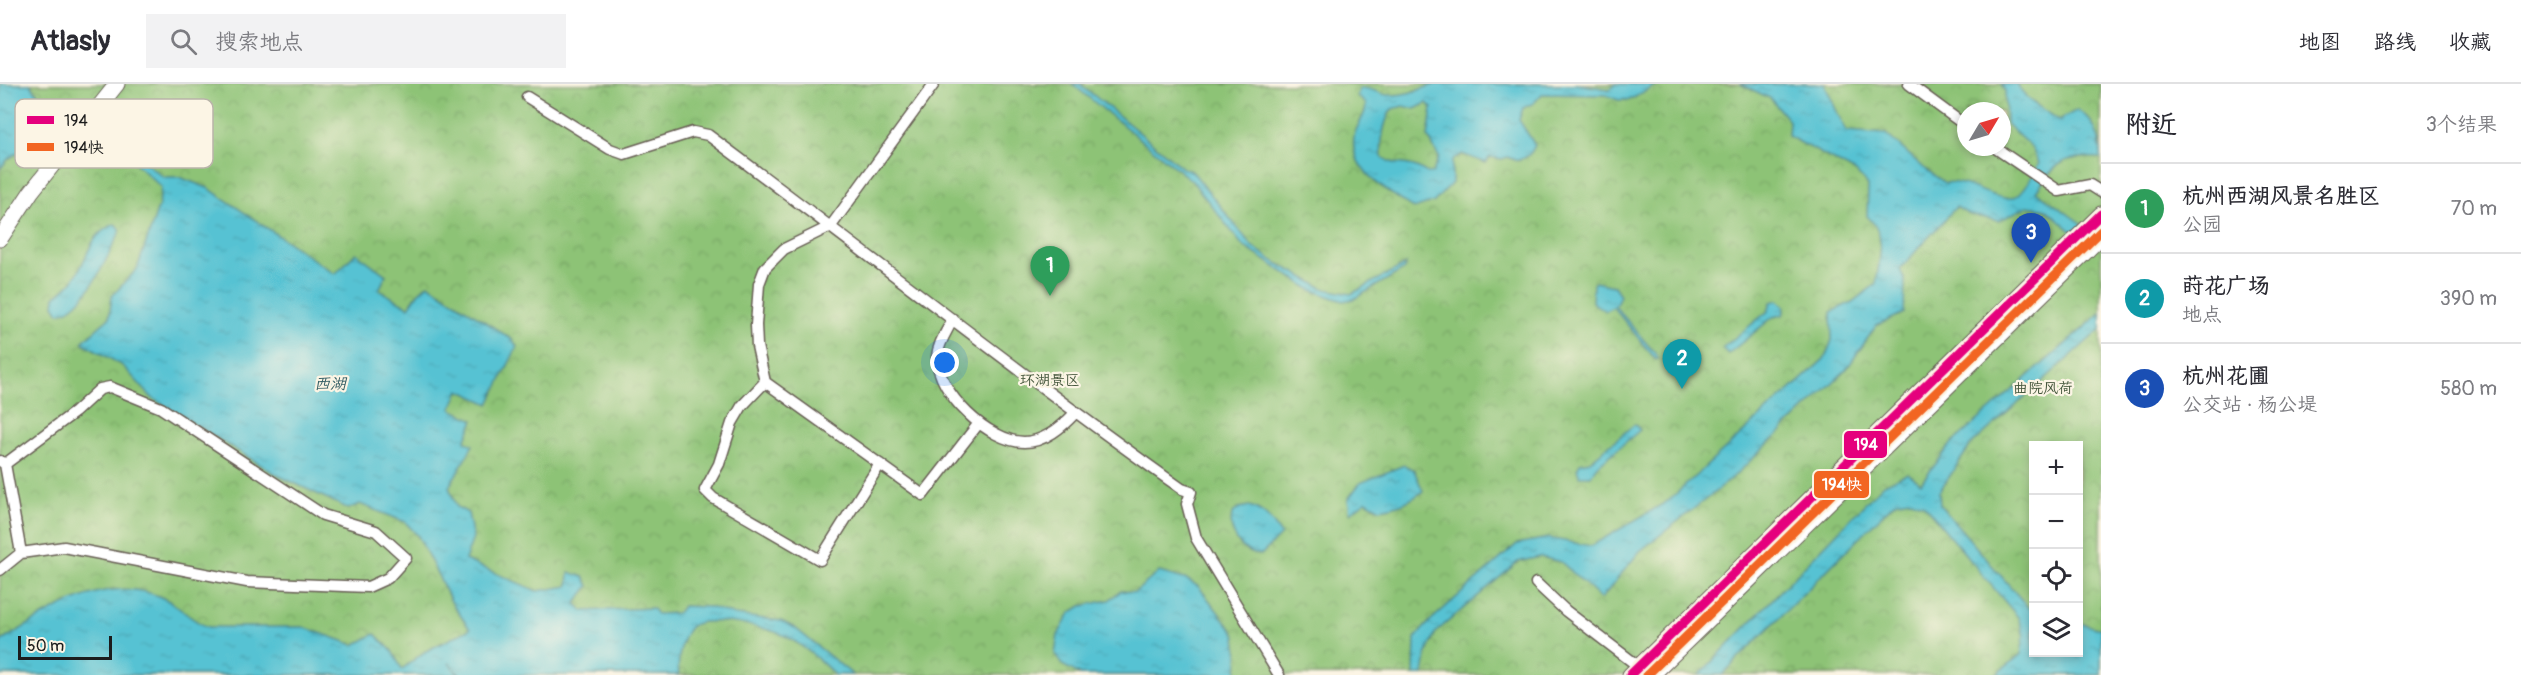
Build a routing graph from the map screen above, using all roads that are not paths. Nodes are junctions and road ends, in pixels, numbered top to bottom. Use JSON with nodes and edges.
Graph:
{"nodes":[{"id":1,"x":117,"y":84,"type":"edge"},
{"id":2,"x":934,"y":84,"type":"edge"},
{"id":3,"x":1909,"y":84,"type":"edge"},
{"id":4,"x":527,"y":97,"type":"dead end"},
{"id":5,"x":105,"y":99,"type":"edge"},
{"id":6,"x":1957,"y":119,"type":"edge"},
{"id":7,"x":2007,"y":156,"type":"edge"},
{"id":8,"x":50,"y":168,"type":"edge"},
{"id":9,"x":2101,"y":192,"type":"edge"},
{"id":10,"x":2101,"y":214,"type":"edge"},
{"id":11,"x":831,"y":226,"type":"junction"},
{"id":12,"x":2101,"y":237,"type":"edge"},
{"id":13,"x":0,"y":238,"type":"edge"},
{"id":14,"x":953,"y":319,"type":"junction"},
{"id":15,"x":765,"y":382,"type":"junction"},
{"id":16,"x":1075,"y":413,"type":"junction"},
{"id":17,"x":979,"y":423,"type":"junction"},
{"id":18,"x":3,"y":463,"type":"edge"},
{"id":19,"x":879,"y":464,"type":"junction"},
{"id":20,"x":21,"y":554,"type":"junction"},
{"id":21,"x":0,"y":570,"type":"edge"},
{"id":22,"x":1536,"y":583,"type":"dead end"},
{"id":23,"x":1634,"y":670,"type":"edge"},
{"id":24,"x":1279,"y":675,"type":"edge"},
{"id":25,"x":1652,"y":675,"type":"edge"}],
"edges":[{"from":1,"to":5,"type":"main road"},
{"from":2,"to":11,"type":"street"},
{"from":3,"to":6,"type":"street"},
{"from":4,"to":11,"type":"street"},
{"from":7,"to":9,"type":"street"},
{"from":8,"to":13,"type":"main road"},
{"from":10,"to":23,"type":"main road"},
{"from":11,"to":14,"type":"street"},
{"from":11,"to":15,"type":"street"},
{"from":12,"to":25,"type":"main road"},
{"from":14,"to":16,"type":"street"},
{"from":14,"to":17,"type":"street"},
{"from":15,"to":19,"type":"street"},
{"from":15,"to":19,"type":"street"},
{"from":16,"to":17,"type":"street"},
{"from":16,"to":24,"type":"street"},
{"from":17,"to":19,"type":"street"},
{"from":18,"to":20,"type":"street"},
{"from":18,"to":20,"type":"street"},
{"from":20,"to":21,"type":"street"},
{"from":22,"to":23,"type":"street"}]}
